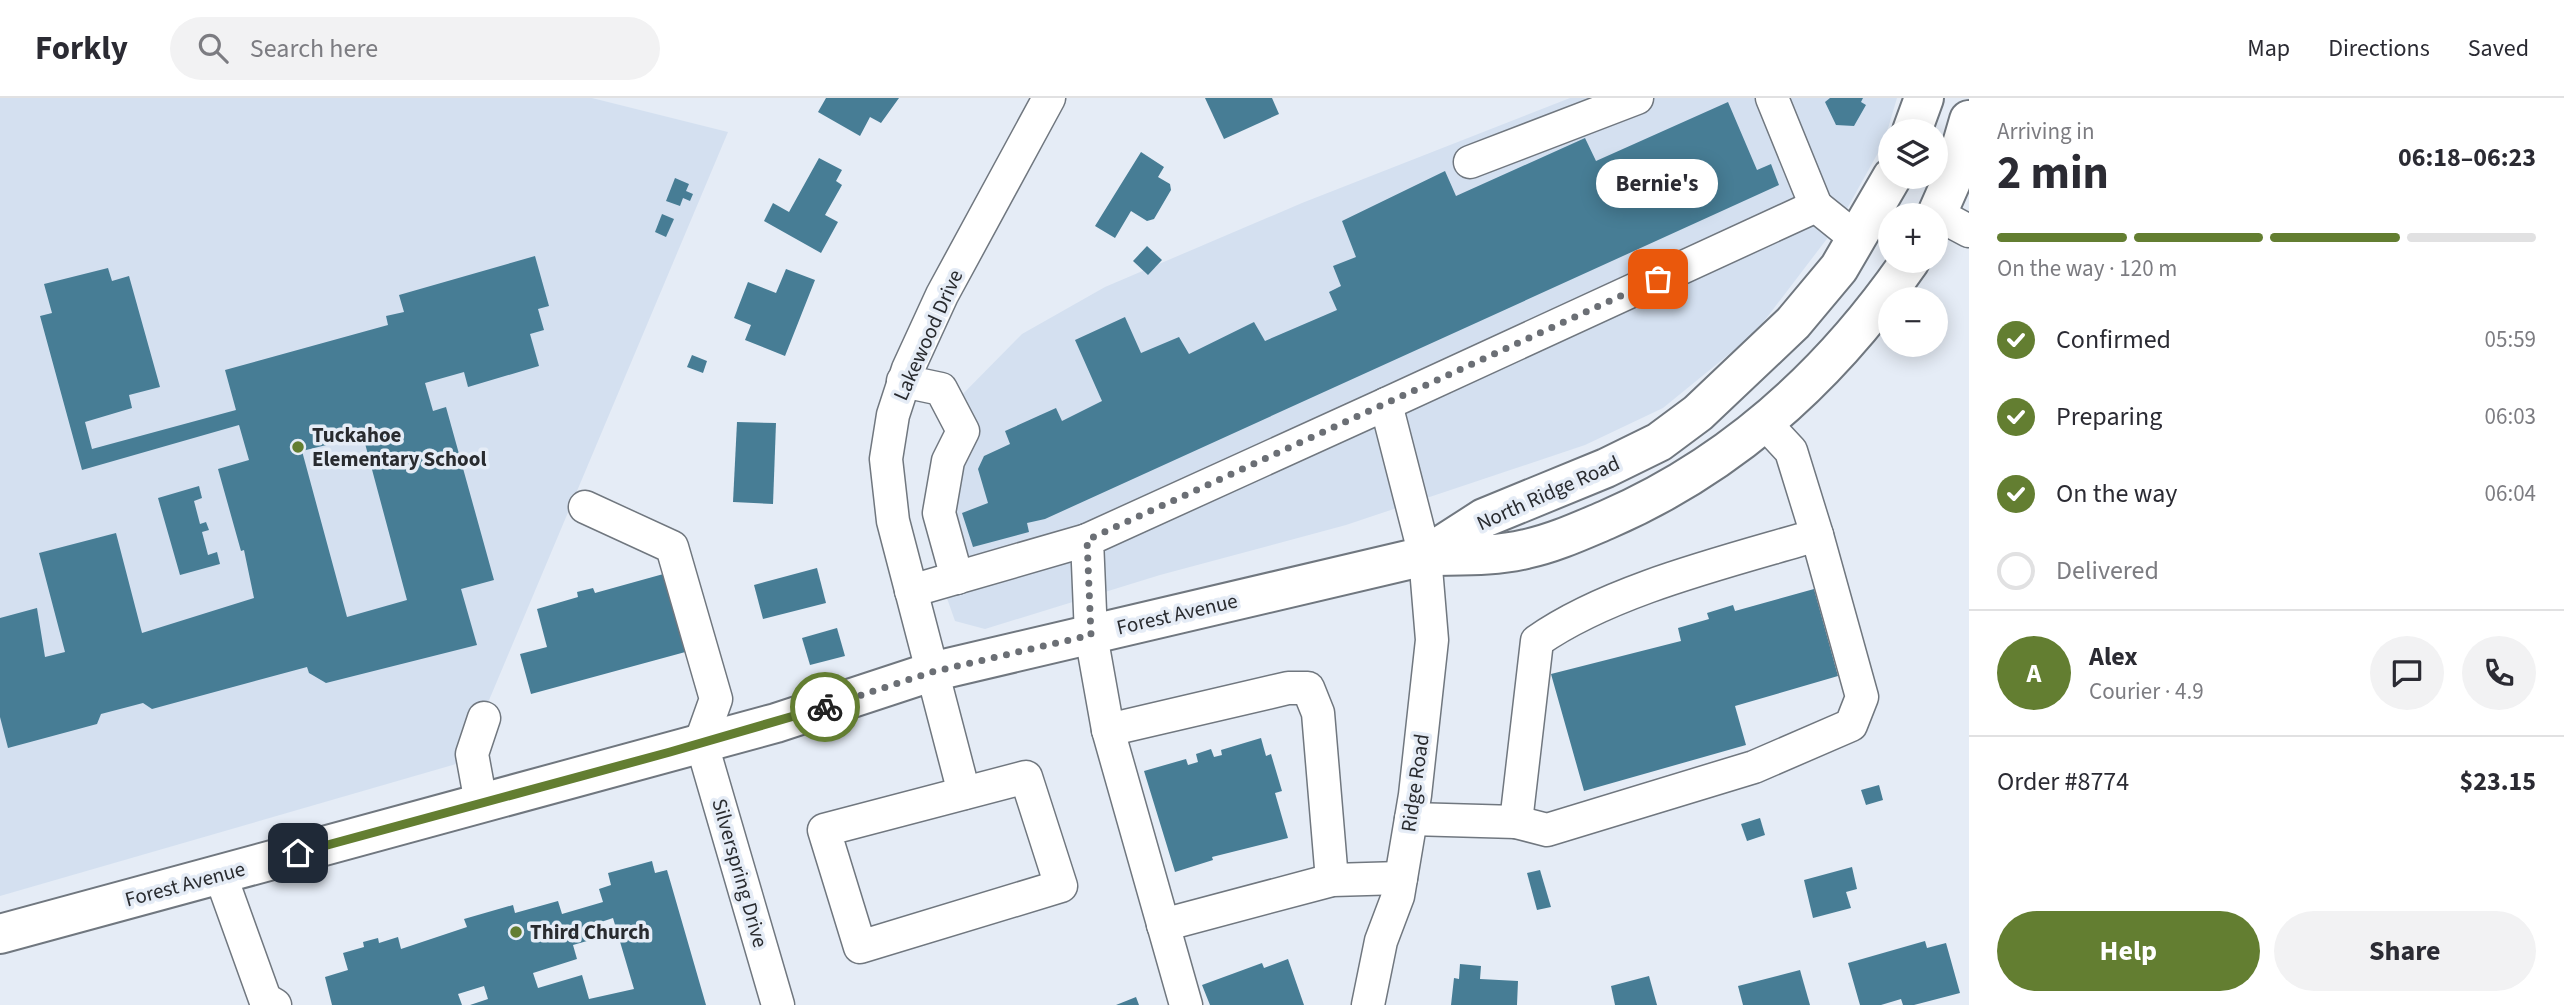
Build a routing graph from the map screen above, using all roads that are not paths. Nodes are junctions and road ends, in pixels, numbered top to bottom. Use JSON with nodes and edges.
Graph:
{"nodes":[{"id":1,"x":1049,"y":98,"type":"edge"},
{"id":2,"x":1637,"y":98,"type":"edge"},
{"id":3,"x":1772,"y":98,"type":"edge"},
{"id":4,"x":1924,"y":98,"type":"edge"},
{"id":5,"x":1916,"y":119,"type":"edge"},
{"id":6,"x":1969,"y":120,"type":"edge"},
{"id":7,"x":1470,"y":162,"type":"dead end"},
{"id":8,"x":1885,"y":189,"type":"edge"},
{"id":9,"x":1816,"y":206,"type":"junction"},
{"id":10,"x":1948,"y":210,"type":"edge"},
{"id":11,"x":1857,"y":239,"type":"junction"},
{"id":12,"x":1902,"y":273,"type":"edge"},
{"id":13,"x":904,"y":381,"type":"junction"},
{"id":14,"x":1386,"y":404,"type":"junction"},
{"id":15,"x":1765,"y":423,"type":"junction"},
{"id":16,"x":585,"y":507,"type":"dead end"},
{"id":17,"x":1818,"y":535,"type":"junction"},
{"id":18,"x":1087,"y":540,"type":"junction"},
{"id":19,"x":1425,"y":556,"type":"junction"},
{"id":20,"x":957,"y":578,"type":"junction"},
{"id":21,"x":911,"y":592,"type":"junction"},
{"id":22,"x":1091,"y":635,"type":"junction"},
{"id":23,"x":932,"y":672,"type":"junction"},
{"id":24,"x":484,"y":718,"type":"dead end"},
{"id":25,"x":1108,"y":730,"type":"junction"},
{"id":26,"x":701,"y":741,"type":"junction"},
{"id":27,"x":964,"y":793,"type":"junction"},
{"id":28,"x":481,"y":803,"type":"junction"},
{"id":29,"x":1410,"y":820,"type":"junction"},
{"id":30,"x":1516,"y":822,"type":"junction"},
{"id":31,"x":220,"y":874,"type":"junction"},
{"id":32,"x":1401,"y":878,"type":"junction"},
{"id":33,"x":1332,"y":880,"type":"junction"},
{"id":34,"x":1163,"y":925,"type":"junction"},
{"id":35,"x":0,"y":934,"type":"edge"},
{"id":36,"x":263,"y":1003,"type":"edge"},
{"id":37,"x":778,"y":1005,"type":"edge"},
{"id":38,"x":1186,"y":1005,"type":"edge"},
{"id":39,"x":1368,"y":1005,"type":"edge"}],
"edges":[{"from":1,"to":13,"type":"street","name":"Lakewood Drive"},
{"from":2,"to":7,"type":"street"},
{"from":3,"to":9,"type":"street"},
{"from":4,"to":5,"type":"main road"},
{"from":6,"to":10,"type":"main road"},
{"from":8,"to":11,"type":"main road","name":"North Ridge Road"},
{"from":9,"to":11,"type":"street"},
{"from":9,"to":14,"type":"street"},
{"from":11,"to":19,"type":"main road","name":"North Ridge Road"},
{"from":12,"to":15,"type":"main road","name":"North Ridge Road"},
{"from":13,"to":20,"type":"street"},
{"from":13,"to":21,"type":"street","name":"Lakewood Drive"},
{"from":14,"to":18,"type":"street"},
{"from":14,"to":19,"type":"street","name":"Ridge Road"},
{"from":15,"to":17,"type":"street"},
{"from":15,"to":19,"type":"main road","name":"North Ridge Road"},
{"from":16,"to":26,"type":"street"},
{"from":17,"to":30,"type":"street"},
{"from":17,"to":30,"type":"street"},
{"from":18,"to":20,"type":"street"},
{"from":18,"to":22,"type":"street"},
{"from":19,"to":22,"type":"main road","name":"Forest Avenue"},
{"from":19,"to":29,"type":"street","name":"Ridge Road"},
{"from":20,"to":21,"type":"street"},
{"from":21,"to":23,"type":"street","name":"Lakewood Drive"},
{"from":22,"to":23,"type":"main road","name":"Forest Avenue"},
{"from":22,"to":25,"type":"street"},
{"from":23,"to":26,"type":"main road","name":"Forest Avenue"},
{"from":23,"to":27,"type":"street","name":"Lakewood Drive"},
{"from":24,"to":28,"type":"street"},
{"from":25,"to":33,"type":"street"},
{"from":25,"to":34,"type":"street"},
{"from":26,"to":28,"type":"main road","name":"Forest Avenue"},
{"from":26,"to":37,"type":"street","name":"Silverspring Drive"},
{"from":27,"to":27,"type":"street"},
{"from":28,"to":31,"type":"main road","name":"Forest Avenue"},
{"from":29,"to":30,"type":"street"},
{"from":29,"to":32,"type":"street","name":"Ridge Road"},
{"from":31,"to":35,"type":"main road","name":"Forest Avenue"},
{"from":31,"to":36,"type":"street"},
{"from":32,"to":33,"type":"street"},
{"from":32,"to":39,"type":"street","name":"Ridge Road"},
{"from":33,"to":34,"type":"street"},
{"from":34,"to":38,"type":"street"}]}
